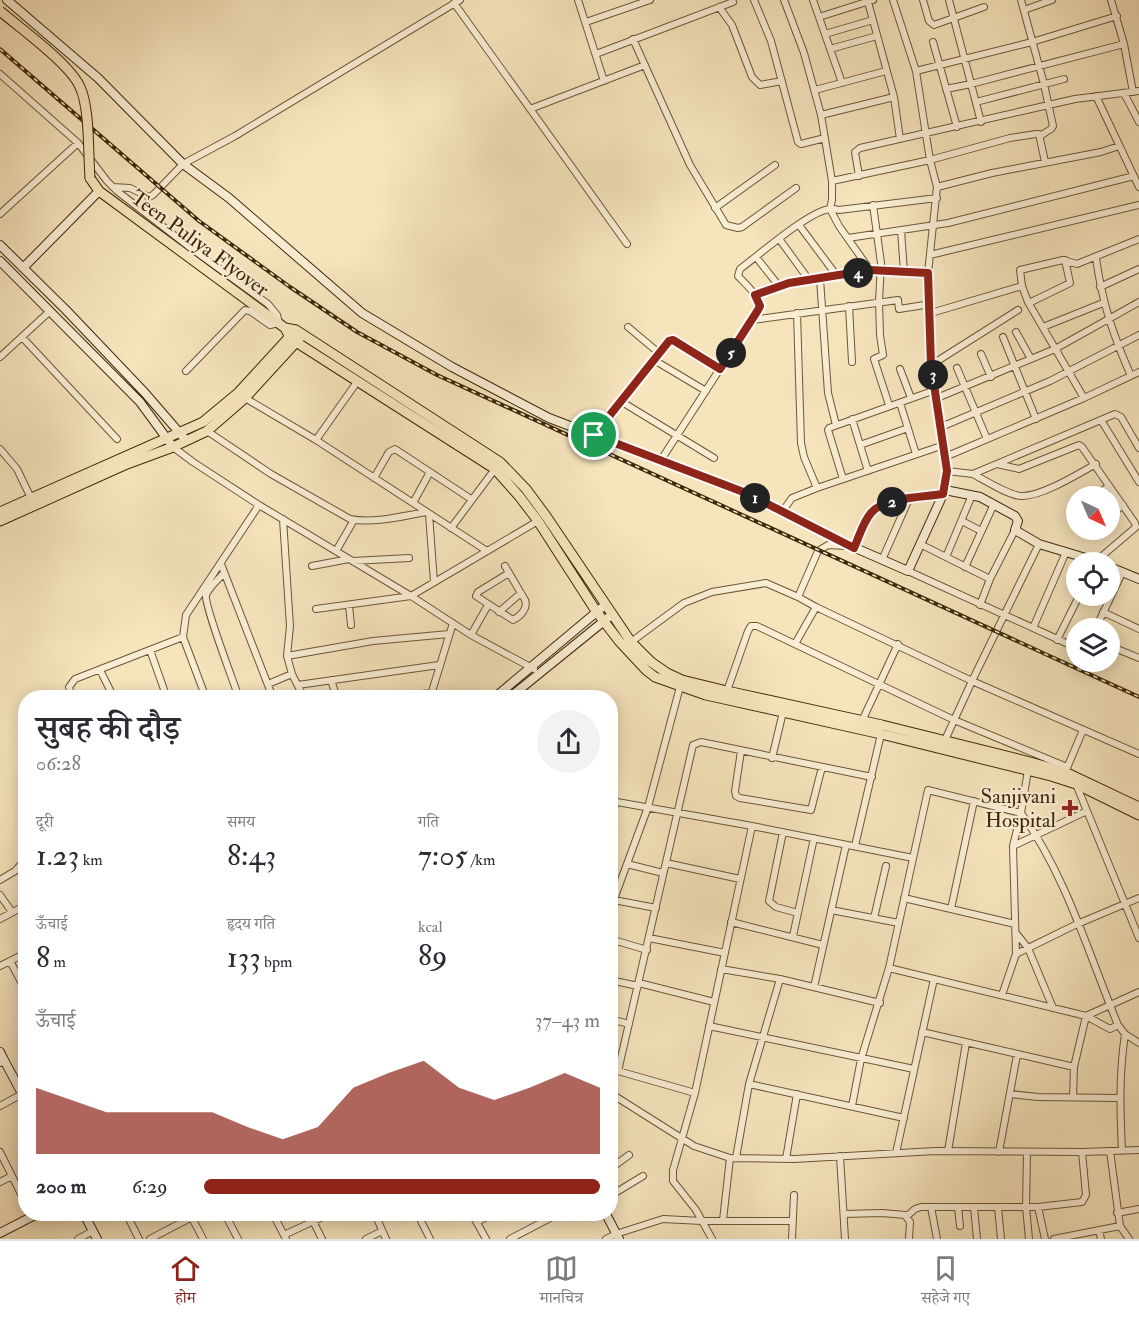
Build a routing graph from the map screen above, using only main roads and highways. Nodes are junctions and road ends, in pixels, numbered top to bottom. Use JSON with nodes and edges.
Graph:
{"nodes":[{"id":1,"x":0,"y":11,"type":"edge"},
{"id":2,"x":296,"y":336,"type":"junction"},
{"id":3,"x":0,"y":512,"type":"edge"},
{"id":4,"x":0,"y":521,"type":"edge"},
{"id":5,"x":608,"y":618,"type":"junction"},
{"id":6,"x":681,"y":683,"type":"junction"},
{"id":7,"x":1139,"y":807,"type":"edge"},
{"id":8,"x":1139,"y":816,"type":"edge"}],
"edges":[{"from":1,"to":2,"type":"main road","name":"Teen Puliya Flyover","bridge":true},
{"from":2,"to":3,"type":"main road"},
{"from":2,"to":4,"type":"main road"},
{"from":2,"to":5,"type":"main road"},
{"from":2,"to":5,"type":"main road"},
{"from":5,"to":6,"type":"main road"},
{"from":5,"to":6,"type":"main road"},
{"from":6,"to":7,"type":"main road"},
{"from":6,"to":8,"type":"main road"}]}
